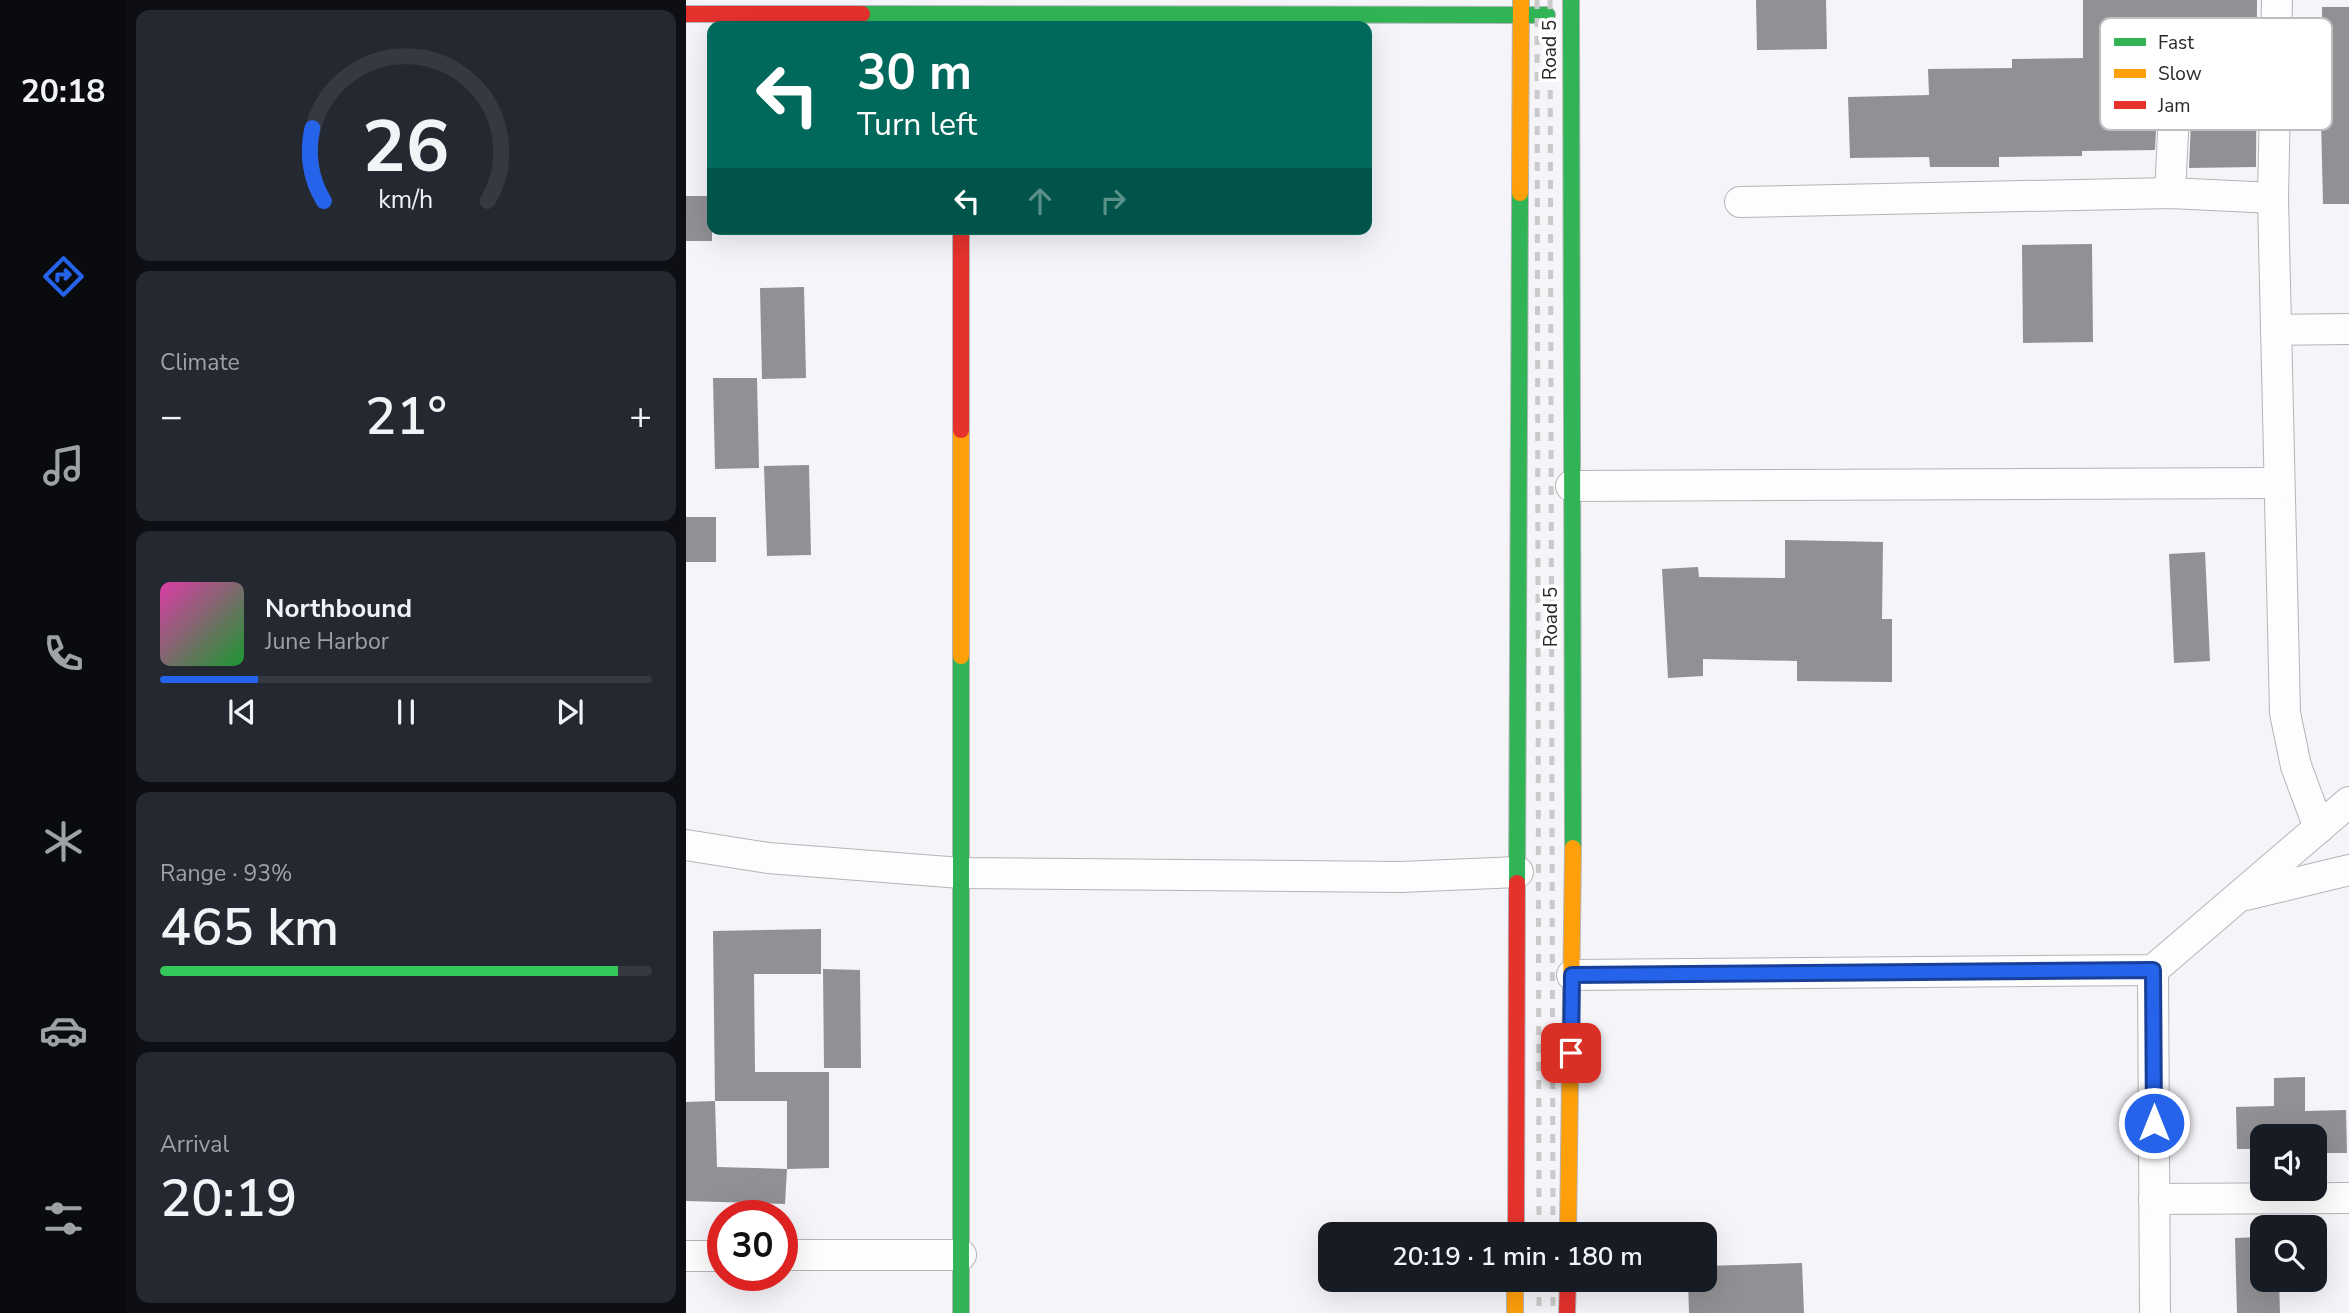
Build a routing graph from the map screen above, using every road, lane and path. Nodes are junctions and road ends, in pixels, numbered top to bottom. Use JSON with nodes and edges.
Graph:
{"nodes":[{"id":1,"x":2277,"y":0,"type":"edge"},
{"id":2,"x":1521,"y":6,"type":"edge"},
{"id":3,"x":820,"y":7,"type":"edge"},
{"id":4,"x":1571,"y":8,"type":"edge"},
{"id":5,"x":686,"y":14,"type":"edge"},
{"id":6,"x":960,"y":14,"type":"edge"},
{"id":7,"x":2277,"y":18,"type":"edge"},
{"id":8,"x":2173,"y":130,"type":"edge"},
{"id":9,"x":2274,"y":130,"type":"edge"},
{"id":10,"x":2170,"y":193,"type":"junction"},
{"id":11,"x":2273,"y":198,"type":"junction"},
{"id":12,"x":1740,"y":202,"type":"dead end"},
{"id":13,"x":961,"y":235,"type":"edge"},
{"id":14,"x":2349,"y":328,"type":"edge"},
{"id":15,"x":2276,"y":330,"type":"junction"},
{"id":16,"x":2278,"y":483,"type":"junction"},
{"id":17,"x":1571,"y":486,"type":"junction"},
{"id":18,"x":2349,"y":802,"type":"edge"},
{"id":19,"x":2319,"y":828,"type":"junction"},
{"id":20,"x":686,"y":845,"type":"edge"},
{"id":21,"x":2349,"y":870,"type":"edge"},
{"id":22,"x":1518,"y":872,"type":"junction"},
{"id":23,"x":961,"y":873,"type":"junction"},
{"id":24,"x":2239,"y":897,"type":"junction"},
{"id":25,"x":2153,"y":970,"type":"junction"},
{"id":26,"x":1572,"y":975,"type":"junction"},
{"id":27,"x":2349,"y":1198,"type":"edge"},
{"id":28,"x":2154,"y":1199,"type":"junction"},
{"id":29,"x":1516,"y":1222,"type":"edge"},
{"id":30,"x":1568,"y":1222,"type":"edge"},
{"id":31,"x":798,"y":1255,"type":"edge"},
{"id":32,"x":961,"y":1255,"type":"junction"},
{"id":33,"x":686,"y":1256,"type":"edge"},
{"id":34,"x":707,"y":1256,"type":"edge"},
{"id":35,"x":1516,"y":1292,"type":"edge"},
{"id":36,"x":1568,"y":1292,"type":"edge"},
{"id":37,"x":961,"y":1313,"type":"edge"},
{"id":38,"x":1515,"y":1313,"type":"edge"},
{"id":39,"x":1567,"y":1313,"type":"edge"},
{"id":40,"x":2155,"y":1313,"type":"edge"}],
"edges":[{"from":1,"to":7,"type":"street"},
{"from":2,"to":4,"type":"street"},
{"from":2,"to":6,"type":"street"},
{"from":2,"to":22,"type":"street","name":"Road 5"},
{"from":3,"to":5,"type":"street"},
{"from":3,"to":6,"type":"street"},
{"from":4,"to":17,"type":"street","name":"Road 5"},
{"from":8,"to":10,"type":"street"},
{"from":9,"to":11,"type":"street"},
{"from":10,"to":11,"type":"street"},
{"from":10,"to":12,"type":"street"},
{"from":11,"to":15,"type":"street"},
{"from":13,"to":23,"type":"street"},
{"from":14,"to":15,"type":"street"},
{"from":15,"to":16,"type":"street"},
{"from":16,"to":17,"type":"street"},
{"from":16,"to":19,"type":"street"},
{"from":17,"to":26,"type":"street","name":"Road 5"},
{"from":18,"to":19,"type":"street"},
{"from":19,"to":24,"type":"street"},
{"from":20,"to":23,"type":"street"},
{"from":21,"to":24,"type":"street"},
{"from":22,"to":23,"type":"street"},
{"from":22,"to":29,"type":"street","name":"Road 5"},
{"from":23,"to":32,"type":"street"},
{"from":24,"to":25,"type":"street"},
{"from":25,"to":26,"type":"street"},
{"from":25,"to":28,"type":"street"},
{"from":26,"to":30,"type":"street","name":"Road 5"},
{"from":27,"to":28,"type":"street"},
{"from":28,"to":40,"type":"street"},
{"from":31,"to":32,"type":"street"},
{"from":32,"to":37,"type":"street"},
{"from":33,"to":34,"type":"street"},
{"from":35,"to":38,"type":"street"},
{"from":36,"to":39,"type":"street"}]}
